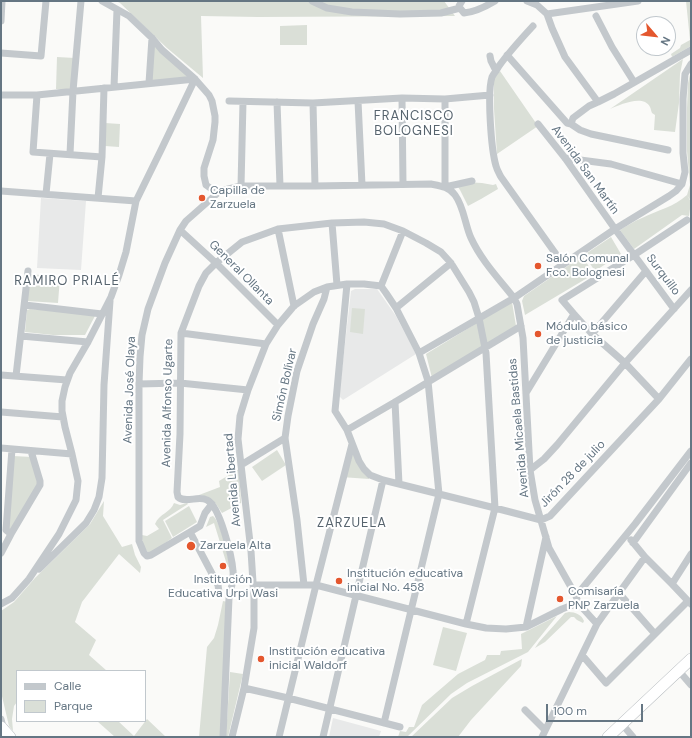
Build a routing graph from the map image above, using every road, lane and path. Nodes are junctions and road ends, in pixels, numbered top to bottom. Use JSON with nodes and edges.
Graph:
{"nodes":[{"id":1,"x":2,"y":1,"type":"edge"},
{"id":2,"x":46,"y":1,"type":"edge"},
{"id":3,"x":81,"y":1,"type":"edge"},
{"id":4,"x":102,"y":1,"type":"edge"},
{"id":5,"x":312,"y":1,"type":"edge"},
{"id":6,"x":494,"y":1,"type":"edge"},
{"id":7,"x":527,"y":1,"type":"edge"},
{"id":8,"x":638,"y":1,"type":"edge"},
{"id":9,"x":461,"y":4,"type":"edge"},
{"id":10,"x":117,"y":10,"type":"junction"},
{"id":11,"x":546,"y":14,"type":"junction"},
{"id":12,"x":596,"y":16,"type":"dead end"},
{"id":13,"x":1,"y":21,"type":"edge"},
{"id":14,"x":533,"y":26,"type":"dead end"},
{"id":15,"x":152,"y":38,"type":"junction"},
{"id":16,"x":691,"y":50,"type":"edge"},
{"id":17,"x":1,"y":53,"type":"edge"},
{"id":18,"x":507,"y":55,"type":"junction"},
{"id":19,"x":490,"y":56,"type":"dead end"},
{"id":20,"x":691,"y":64,"type":"edge"},
{"id":21,"x":496,"y":71,"type":"junction"},
{"id":22,"x":195,"y":79,"type":"junction"},
{"id":23,"x":634,"y":82,"type":"junction"},
{"id":24,"x":149,"y":83,"type":"junction"},
{"id":25,"x":114,"y":87,"type":"junction"},
{"id":26,"x":104,"y":88,"type":"junction"},
{"id":27,"x":73,"y":91,"type":"junction"},
{"id":28,"x":1,"y":95,"type":"edge"},
{"id":29,"x":37,"y":95,"type":"junction"},
{"id":30,"x":490,"y":95,"type":"junction"},
{"id":31,"x":402,"y":98,"type":"junction"},
{"id":32,"x":445,"y":98,"type":"junction"},
{"id":33,"x":358,"y":100,"type":"junction"},
{"id":34,"x":230,"y":101,"type":"dead end"},
{"id":35,"x":243,"y":102,"type":"junction"},
{"id":36,"x":277,"y":102,"type":"junction"},
{"id":37,"x":598,"y":102,"type":"junction"},
{"id":38,"x":313,"y":103,"type":"junction"},
{"id":39,"x":538,"y":124,"type":"dead end"},
{"id":40,"x":571,"y":124,"type":"junction"},
{"id":41,"x":668,"y":150,"type":"dead end"},
{"id":42,"x":50,"y":154,"type":"junction"},
{"id":43,"x":70,"y":154,"type":"junction"},
{"id":44,"x":102,"y":158,"type":"junction"},
{"id":45,"x":565,"y":158,"type":"junction"},
{"id":46,"x":472,"y":181,"type":"dead end"},
{"id":47,"x":403,"y":184,"type":"junction"},
{"id":48,"x":682,"y":184,"type":"junction"},
{"id":49,"x":362,"y":185,"type":"junction"},
{"id":50,"x":241,"y":186,"type":"junction"},
{"id":51,"x":280,"y":186,"type":"junction"},
{"id":52,"x":314,"y":186,"type":"junction"},
{"id":53,"x":445,"y":187,"type":"junction"},
{"id":54,"x":1,"y":191,"type":"edge"},
{"id":55,"x":220,"y":192,"type":"junction"},
{"id":56,"x":46,"y":194,"type":"junction"},
{"id":57,"x":98,"y":198,"type":"junction"},
{"id":58,"x":136,"y":201,"type":"junction"},
{"id":59,"x":687,"y":220,"type":"dead end"},
{"id":60,"x":332,"y":223,"type":"junction"},
{"id":61,"x":278,"y":229,"type":"junction"},
{"id":62,"x":614,"y":229,"type":"junction"},
{"id":63,"x":180,"y":230,"type":"junction"},
{"id":64,"x":403,"y":231,"type":"junction"},
{"id":65,"x":634,"y":255,"type":"junction"},
{"id":66,"x":216,"y":263,"type":"junction"},
{"id":67,"x":451,"y":263,"type":"junction"},
{"id":68,"x":563,"y":264,"type":"junction"},
{"id":69,"x":28,"y":271,"type":"dead end"},
{"id":70,"x":646,"y":271,"type":"junction"},
{"id":71,"x":348,"y":284,"type":"junction"},
{"id":72,"x":337,"y":286,"type":"junction"},
{"id":73,"x":380,"y":286,"type":"junction"},
{"id":74,"x":326,"y":287,"type":"junction"},
{"id":75,"x":691,"y":290,"type":"edge"},
{"id":76,"x":111,"y":298,"type":"junction"},
{"id":77,"x":514,"y":298,"type":"junction"},
{"id":78,"x":25,"y":305,"type":"junction"},
{"id":79,"x":294,"y":306,"type":"junction"},
{"id":80,"x":396,"y":308,"type":"junction"},
{"id":81,"x":674,"y":309,"type":"junction"},
{"id":82,"x":102,"y":314,"type":"junction"},
{"id":83,"x":574,"y":314,"type":"junction"},
{"id":84,"x":479,"y":318,"type":"junction"},
{"id":85,"x":278,"y":325,"type":"junction"},
{"id":86,"x":520,"y":326,"type":"junction"},
{"id":87,"x":181,"y":333,"type":"junction"},
{"id":88,"x":592,"y":334,"type":"junction"},
{"id":89,"x":21,"y":336,"type":"junction"},
{"id":90,"x":88,"y":342,"type":"junction"},
{"id":91,"x":266,"y":344,"type":"junction"},
{"id":92,"x":485,"y":347,"type":"junction"},
{"id":93,"x":419,"y":353,"type":"junction"},
{"id":94,"x":691,"y":359,"type":"edge"},
{"id":95,"x":625,"y":363,"type":"junction"},
{"id":96,"x":1,"y":375,"type":"edge"},
{"id":97,"x":16,"y":376,"type":"junction"},
{"id":98,"x":67,"y":380,"type":"junction"},
{"id":99,"x":428,"y":382,"type":"junction"},
{"id":100,"x":180,"y":383,"type":"junction"},
{"id":101,"x":139,"y":384,"type":"junction"},
{"id":102,"x":248,"y":390,"type":"junction"},
{"id":103,"x":526,"y":394,"type":"junction"},
{"id":104,"x":659,"y":399,"type":"junction"},
{"id":105,"x":395,"y":402,"type":"junction"},
{"id":106,"x":1,"y":412,"type":"edge"},
{"id":107,"x":63,"y":416,"type":"junction"},
{"id":108,"x":347,"y":430,"type":"junction"},
{"id":109,"x":285,"y":438,"type":"junction"},
{"id":110,"x":352,"y":443,"type":"junction"},
{"id":111,"x":1,"y":448,"type":"edge"},
{"id":112,"x":12,"y":449,"type":"junction"},
{"id":113,"x":30,"y":451,"type":"junction"},
{"id":114,"x":691,"y":451,"type":"edge"},
{"id":115,"x":72,"y":454,"type":"junction"},
{"id":116,"x":691,"y":463,"type":"edge"},
{"id":117,"x":241,"y":465,"type":"junction"},
{"id":118,"x":530,"y":470,"type":"junction"},
{"id":119,"x":383,"y":480,"type":"junction"},
{"id":120,"x":400,"y":484,"type":"junction"},
{"id":121,"x":439,"y":494,"type":"junction"},
{"id":122,"x":212,"y":504,"type":"junction"},
{"id":123,"x":495,"y":508,"type":"junction"},
{"id":124,"x":541,"y":520,"type":"junction"},
{"id":125,"x":190,"y":532,"type":"junction"},
{"id":126,"x":11,"y":534,"type":"junction"},
{"id":127,"x":626,"y":535,"type":"junction"},
{"id":128,"x":546,"y":537,"type":"junction"},
{"id":129,"x":633,"y":542,"type":"junction"},
{"id":130,"x":1,"y":553,"type":"edge"},
{"id":131,"x":691,"y":554,"type":"edge"},
{"id":132,"x":645,"y":557,"type":"junction"},
{"id":133,"x":29,"y":579,"type":"junction"},
{"id":134,"x":672,"y":584,"type":"junction"},
{"id":135,"x":253,"y":585,"type":"junction"},
{"id":136,"x":304,"y":585,"type":"junction"},
{"id":137,"x":316,"y":585,"type":"junction"},
{"id":138,"x":219,"y":592,"type":"dead end"},
{"id":139,"x":619,"y":593,"type":"junction"},
{"id":140,"x":356,"y":595,"type":"junction"},
{"id":141,"x":577,"y":600,"type":"junction"},
{"id":142,"x":690,"y":602,"type":"edge"},
{"id":143,"x":1,"y":604,"type":"edge"},
{"id":144,"x":412,"y":609,"type":"junction"},
{"id":145,"x":466,"y":624,"type":"junction"},
{"id":146,"x":597,"y":624,"type":"junction"},
{"id":147,"x":526,"y":627,"type":"junction"},
{"id":148,"x":655,"y":634,"type":"junction"},
{"id":149,"x":582,"y":655,"type":"junction"},
{"id":150,"x":691,"y":659,"type":"edge"},
{"id":151,"x":684,"y":672,"type":"edge"},
{"id":152,"x":691,"y":685,"type":"edge"},
{"id":153,"x":244,"y":688,"type":"junction"},
{"id":154,"x":288,"y":698,"type":"junction"},
{"id":155,"x":330,"y":708,"type":"junction"},
{"id":156,"x":525,"y":710,"type":"dead end"},
{"id":157,"x":1,"y":719,"type":"edge"},
{"id":158,"x":384,"y":722,"type":"junction"},
{"id":159,"x":400,"y":727,"type":"dead end"},
{"id":160,"x":625,"y":732,"type":"edge"},
{"id":161,"x":4,"y":733,"type":"edge"},
{"id":162,"x":544,"y":734,"type":"edge"},
{"id":163,"x":223,"y":737,"type":"edge"},
{"id":164,"x":232,"y":737,"type":"edge"},
{"id":165,"x":279,"y":737,"type":"edge"},
{"id":166,"x":323,"y":737,"type":"edge"},
{"id":167,"x":608,"y":737,"type":"edge"}],
"edges":[{"from":1,"to":13,"type":"street"},
{"from":2,"to":17,"type":"street"},
{"from":3,"to":27,"type":"street"},
{"from":4,"to":10,"type":"street"},
{"from":5,"to":9,"type":"street"},
{"from":6,"to":9,"type":"street"},
{"from":7,"to":11,"type":"street"},
{"from":8,"to":11,"type":"street"},
{"from":10,"to":15,"type":"street"},
{"from":10,"to":25,"type":"street"},
{"from":11,"to":37,"type":"street"},
{"from":12,"to":23,"type":"street"},
{"from":14,"to":18,"type":"street"},
{"from":15,"to":22,"type":"street"},
{"from":15,"to":24,"type":"street"},
{"from":16,"to":23,"type":"street"},
{"from":18,"to":21,"type":"street"},
{"from":18,"to":40,"type":"street"},
{"from":19,"to":21,"type":"street"},
{"from":20,"to":48,"type":"street"},
{"from":21,"to":30,"type":"street"},
{"from":22,"to":24,"type":"street"},
{"from":22,"to":55,"type":"street"},
{"from":22,"to":58,"type":"street"},
{"from":23,"to":37,"type":"street"},
{"from":24,"to":25,"type":"street"},
{"from":25,"to":26,"type":"street"},
{"from":26,"to":27,"type":"street"},
{"from":26,"to":44,"type":"street"},
{"from":27,"to":29,"type":"street"},
{"from":27,"to":43,"type":"street"},
{"from":28,"to":29,"type":"street"},
{"from":29,"to":42,"type":"street"},
{"from":30,"to":32,"type":"street"},
{"from":30,"to":68,"type":"street"},
{"from":31,"to":32,"type":"street"},
{"from":31,"to":33,"type":"street"},
{"from":31,"to":47,"type":"street"},
{"from":32,"to":53,"type":"street"},
{"from":33,"to":38,"type":"street"},
{"from":33,"to":49,"type":"street"},
{"from":34,"to":35,"type":"street"},
{"from":35,"to":36,"type":"street"},
{"from":35,"to":50,"type":"street"},
{"from":36,"to":38,"type":"street"},
{"from":36,"to":51,"type":"street"},
{"from":37,"to":40,"type":"street"},
{"from":38,"to":52,"type":"street"},
{"from":39,"to":45,"type":"street","name":"Avenida San Martín"},
{"from":40,"to":41,"type":"street"},
{"from":42,"to":43,"type":"street"},
{"from":42,"to":56,"type":"street"},
{"from":43,"to":44,"type":"street"},
{"from":44,"to":57,"type":"street"},
{"from":45,"to":48,"type":"street"},
{"from":45,"to":62,"type":"street","name":"Avenida San Martín"},
{"from":46,"to":53,"type":"street"},
{"from":47,"to":49,"type":"street"},
{"from":47,"to":53,"type":"street"},
{"from":48,"to":62,"type":"street"},
{"from":49,"to":52,"type":"street"},
{"from":50,"to":51,"type":"street"},
{"from":50,"to":55,"type":"street"},
{"from":51,"to":52,"type":"street"},
{"from":53,"to":77,"type":"street"},
{"from":54,"to":56,"type":"street"},
{"from":55,"to":63,"type":"street","name":"Avenida José Olaya"},
{"from":56,"to":57,"type":"street"},
{"from":57,"to":58,"type":"street"},
{"from":58,"to":76,"type":"street"},
{"from":59,"to":65,"type":"street"},
{"from":60,"to":61,"type":"street","name":"Avenida Alfonso Ugarte"},
{"from":60,"to":64,"type":"street","name":"Avenida Alfonso Ugarte"},
{"from":60,"to":72,"type":"street"},
{"from":61,"to":66,"type":"street","name":"Avenida Alfonso Ugarte"},
{"from":61,"to":79,"type":"street"},
{"from":62,"to":65,"type":"street","name":"Avenida San Martín"},
{"from":62,"to":68,"type":"street"},
{"from":63,"to":66,"type":"street","name":"General Ollanta"},
{"from":63,"to":101,"type":"street","name":"Avenida José Olaya"},
{"from":64,"to":67,"type":"street","name":"Avenida Alfonso Ugarte"},
{"from":64,"to":73,"type":"street"},
{"from":65,"to":70,"type":"street","name":"Surquillo"},
{"from":65,"to":83,"type":"street"},
{"from":66,"to":85,"type":"street","name":"General Ollanta"},
{"from":66,"to":87,"type":"street","name":"Avenida Alfonso Ugarte"},
{"from":67,"to":80,"type":"street"},
{"from":67,"to":84,"type":"street","name":"Avenida Alfonso Ugarte"},
{"from":68,"to":77,"type":"street"},
{"from":69,"to":78,"type":"street"},
{"from":70,"to":81,"type":"street","name":"Surquillo"},
{"from":70,"to":88,"type":"street"},
{"from":71,"to":72,"type":"street","name":"Avenida Libertad"},
{"from":71,"to":73,"type":"street","name":"Avenida Libertad"},
{"from":71,"to":108,"type":"street","name":"Jirón 28 de julio"},
{"from":72,"to":74,"type":"street","name":"Avenida Libertad"},
{"from":73,"to":80,"type":"street"},
{"from":74,"to":79,"type":"street","name":"Avenida Libertad"},
{"from":74,"to":109,"type":"street","name":"Simón Bolívar"},
{"from":75,"to":81,"type":"street"},
{"from":76,"to":82,"type":"street"},
{"from":76,"to":133,"type":"street"},
{"from":77,"to":84,"type":"street"},
{"from":77,"to":86,"type":"street","name":"Avenida Micaela Bastidas"},
{"from":78,"to":82,"type":"street"},
{"from":78,"to":89,"type":"street"},
{"from":79,"to":85,"type":"street","name":"Avenida Libertad"},
{"from":80,"to":93,"type":"street"},
{"from":81,"to":95,"type":"street"},
{"from":82,"to":90,"type":"street"},
{"from":83,"to":88,"type":"street"},
{"from":83,"to":103,"type":"street"},
{"from":84,"to":92,"type":"street","name":"Avenida Alfonso Ugarte"},
{"from":84,"to":93,"type":"street"},
{"from":85,"to":91,"type":"street","name":"Avenida Libertad"},
{"from":86,"to":92,"type":"street"},
{"from":86,"to":103,"type":"street","name":"Avenida Micaela Bastidas"},
{"from":87,"to":91,"type":"street"},
{"from":87,"to":100,"type":"street","name":"Avenida Alfonso Ugarte"},
{"from":88,"to":95,"type":"street"},
{"from":89,"to":90,"type":"street"},
{"from":89,"to":97,"type":"street"},
{"from":90,"to":98,"type":"street"},
{"from":91,"to":102,"type":"street","name":"Avenida Libertad"},
{"from":92,"to":99,"type":"street"},
{"from":92,"to":123,"type":"street","name":"Avenida Alfonso Ugarte"},
{"from":93,"to":99,"type":"street"},
{"from":94,"to":104,"type":"street","name":"Jirón 28 de julio"},
{"from":95,"to":104,"type":"street"},
{"from":95,"to":118,"type":"street"},
{"from":96,"to":97,"type":"street"},
{"from":97,"to":98,"type":"street"},
{"from":98,"to":107,"type":"street"},
{"from":99,"to":105,"type":"street"},
{"from":99,"to":121,"type":"street"},
{"from":100,"to":101,"type":"street"},
{"from":100,"to":102,"type":"street"},
{"from":100,"to":122,"type":"street","name":"Avenida Alfonso Ugarte"},
{"from":101,"to":125,"type":"street","name":"Avenida José Olaya"},
{"from":102,"to":117,"type":"street","name":"Avenida Libertad"},
{"from":103,"to":118,"type":"street","name":"Avenida Micaela Bastidas"},
{"from":104,"to":124,"type":"street","name":"Jirón 28 de julio"},
{"from":105,"to":108,"type":"street"},
{"from":105,"to":120,"type":"street"},
{"from":106,"to":107,"type":"street"},
{"from":107,"to":115,"type":"street"},
{"from":108,"to":110,"type":"street","name":"Jirón 28 de julio"},
{"from":109,"to":117,"type":"street"},
{"from":109,"to":136,"type":"street","name":"Simón Bolívar"},
{"from":110,"to":119,"type":"street","name":"Jirón 28 de julio"},
{"from":110,"to":137,"type":"street"},
{"from":111,"to":112,"type":"street"},
{"from":112,"to":113,"type":"street"},
{"from":112,"to":126,"type":"street"},
{"from":113,"to":115,"type":"street"},
{"from":113,"to":126,"type":"street"},
{"from":114,"to":127,"type":"street"},
{"from":115,"to":133,"type":"street"},
{"from":116,"to":129,"type":"street"},
{"from":117,"to":135,"type":"street","name":"Avenida Libertad"},
{"from":118,"to":124,"type":"street","name":"Avenida Micaela Bastidas"},
{"from":119,"to":120,"type":"street","name":"Jirón 28 de julio"},
{"from":119,"to":140,"type":"street"},
{"from":120,"to":121,"type":"street","name":"Jirón 28 de julio"},
{"from":121,"to":123,"type":"street","name":"Jirón 28 de julio"},
{"from":121,"to":144,"type":"street"},
{"from":122,"to":125,"type":"street"},
{"from":122,"to":163,"type":"street"},
{"from":123,"to":124,"type":"street","name":"Jirón 28 de julio"},
{"from":123,"to":145,"type":"street","name":"Avenida Alfonso Ugarte"},
{"from":124,"to":128,"type":"street","name":"Avenida Micaela Bastidas"},
{"from":125,"to":138,"type":"street"},
{"from":126,"to":130,"type":"street"},
{"from":127,"to":129,"type":"street"},
{"from":127,"to":141,"type":"street"},
{"from":128,"to":141,"type":"street","name":"Avenida Micaela Bastidas"},
{"from":128,"to":147,"type":"street"},
{"from":129,"to":132,"type":"street"},
{"from":131,"to":134,"type":"street"},
{"from":132,"to":134,"type":"street"},
{"from":132,"to":139,"type":"street"},
{"from":133,"to":143,"type":"street"},
{"from":134,"to":142,"type":"street"},
{"from":135,"to":136,"type":"street"},
{"from":135,"to":153,"type":"street","name":"Avenida Libertad"},
{"from":136,"to":137,"type":"street"},
{"from":137,"to":140,"type":"street"},
{"from":137,"to":154,"type":"street"},
{"from":139,"to":146,"type":"street"},
{"from":139,"to":148,"type":"street"},
{"from":140,"to":144,"type":"street"},
{"from":140,"to":155,"type":"street"},
{"from":141,"to":146,"type":"street","name":"Avenida Micaela Bastidas"},
{"from":141,"to":147,"type":"street"},
{"from":142,"to":148,"type":"street"},
{"from":144,"to":145,"type":"street"},
{"from":144,"to":158,"type":"street"},
{"from":145,"to":147,"type":"street"},
{"from":146,"to":149,"type":"street"},
{"from":148,"to":149,"type":"street"},
{"from":149,"to":162,"type":"street"},
{"from":150,"to":151,"type":"highway"},
{"from":151,"to":152,"type":"street"},
{"from":151,"to":160,"type":"highway"},
{"from":153,"to":154,"type":"street"},
{"from":153,"to":164,"type":"street","name":"Avenida Libertad"},
{"from":154,"to":155,"type":"street"},
{"from":154,"to":165,"type":"street"},
{"from":155,"to":158,"type":"street"},
{"from":155,"to":166,"type":"street"},
{"from":156,"to":162,"type":"street"},
{"from":157,"to":161,"type":"street"},
{"from":158,"to":159,"type":"street"},
{"from":160,"to":167,"type":"highway"}]}
